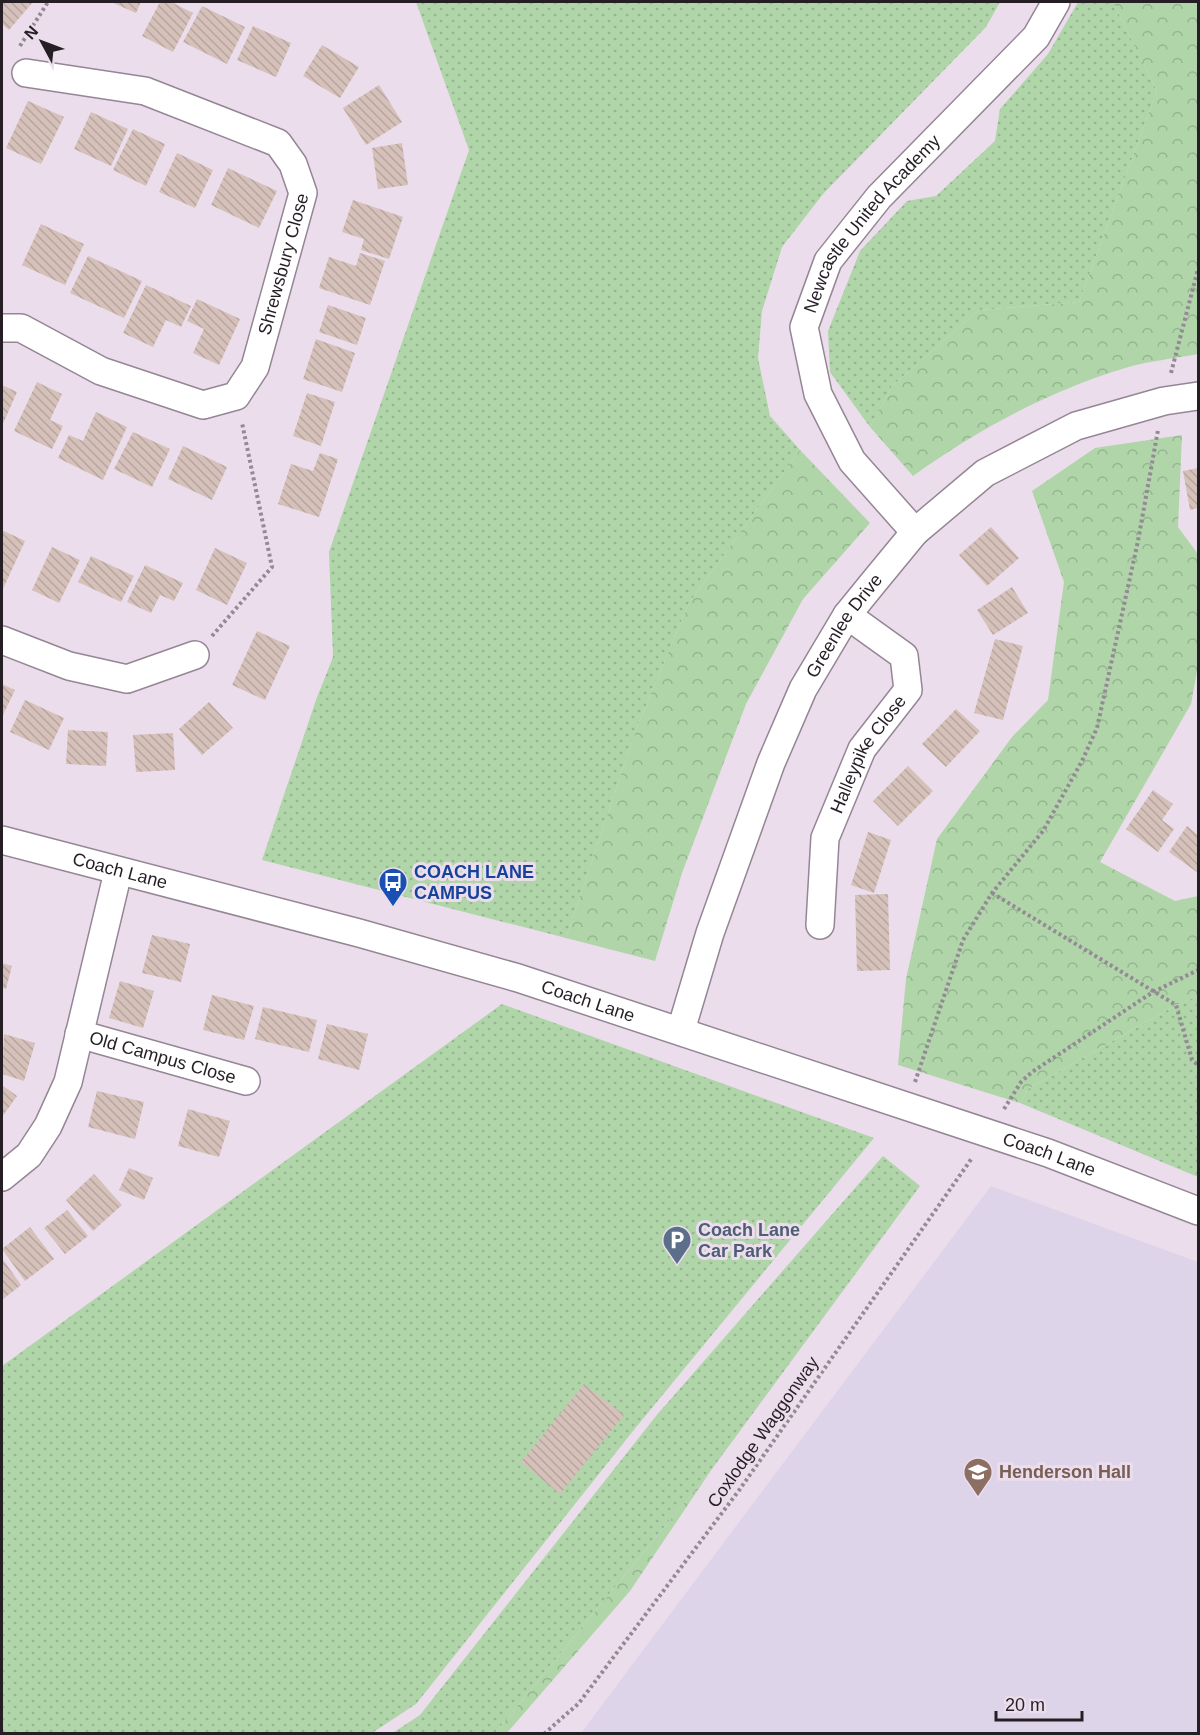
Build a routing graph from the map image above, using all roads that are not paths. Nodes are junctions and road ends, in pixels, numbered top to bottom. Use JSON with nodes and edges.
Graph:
{"nodes":[{"id":1,"x":1056,"y":2,"type":"edge"},
{"id":2,"x":20,"y":64,"type":"road end"},
{"id":3,"x":2,"y":328,"type":"edge"},
{"id":4,"x":1198,"y":396,"type":"edge"},
{"id":5,"x":915,"y":532,"type":"junction"},
{"id":6,"x":847,"y":615,"type":"junction"},
{"id":7,"x":2,"y":640,"type":"edge"},
{"id":8,"x":195,"y":655,"type":"road end"},
{"id":9,"x":2,"y":840,"type":"edge"},
{"id":10,"x":118,"y":872,"type":"junction"},
{"id":11,"x":820,"y":925,"type":"dead end"},
{"id":12,"x":681,"y":1030,"type":"junction"},
{"id":13,"x":79,"y":1034,"type":"junction"},
{"id":14,"x":246,"y":1081,"type":"dead end"},
{"id":15,"x":2,"y":1177,"type":"edge"},
{"id":16,"x":1198,"y":1211,"type":"edge"}],
"edges":[{"from":1,"to":5,"type":"street","name":"Newcastle United Academy"},
{"from":2,"to":3,"type":"street","name":"Shrewsbury Close"},
{"from":4,"to":5,"type":"street","name":"Greenlee Drive"},
{"from":5,"to":6,"type":"street","name":"Greenlee Drive"},
{"from":6,"to":11,"type":"street","name":"Halleypike Close"},
{"from":6,"to":12,"type":"street","name":"Greenlee Drive"},
{"from":7,"to":8,"type":"street"},
{"from":9,"to":10,"type":"street","name":"Coach Lane"},
{"from":10,"to":12,"type":"street","name":"Coach Lane"},
{"from":10,"to":13,"type":"street","name":"Old Campus Close"},
{"from":12,"to":16,"type":"street","name":"Coach Lane"},
{"from":13,"to":14,"type":"street","name":"Old Campus Close"},
{"from":13,"to":15,"type":"street","name":"Old Campus Close"}]}
